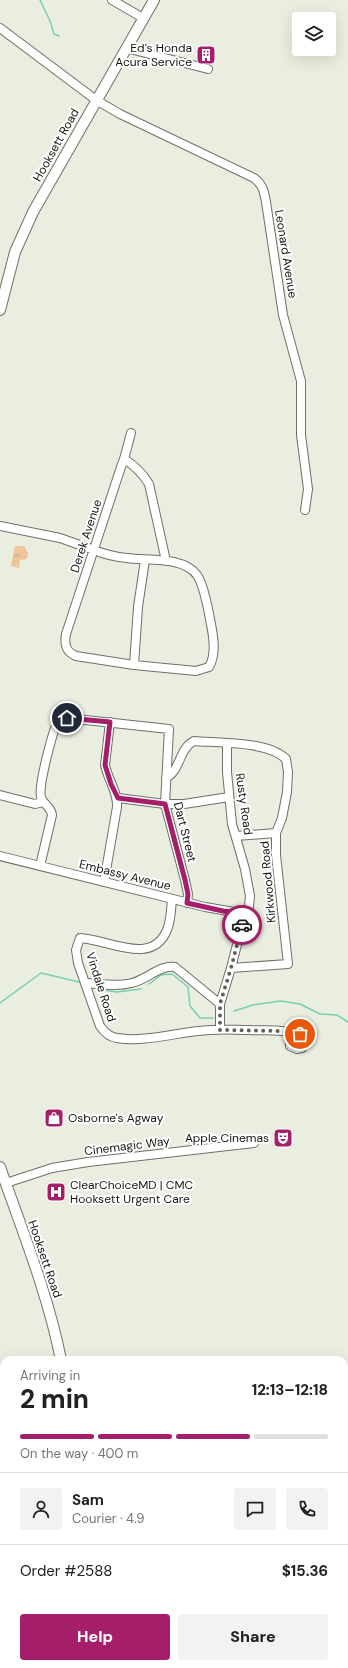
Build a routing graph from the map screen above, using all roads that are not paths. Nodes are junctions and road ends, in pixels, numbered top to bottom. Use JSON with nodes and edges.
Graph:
{"nodes":[{"id":1,"x":112,"y":0,"type":"edge"},
{"id":2,"x":154,"y":0,"type":"edge"},
{"id":3,"x":143,"y":18,"type":"junction"},
{"id":4,"x":0,"y":28,"type":"edge"},
{"id":5,"x":126,"y":48,"type":"junction"},
{"id":6,"x":208,"y":69,"type":"dead end"},
{"id":7,"x":96,"y":100,"type":"junction"},
{"id":8,"x":0,"y":310,"type":"edge"},
{"id":9,"x":131,"y":432,"type":"dead end"},
{"id":10,"x":124,"y":459,"type":"junction"},
{"id":11,"x":305,"y":510,"type":"dead end"},
{"id":12,"x":0,"y":526,"type":"edge"},
{"id":13,"x":94,"y":550,"type":"junction"},
{"id":14,"x":145,"y":560,"type":"junction"},
{"id":15,"x":166,"y":561,"type":"junction"},
{"id":16,"x":134,"y":665,"type":"junction"},
{"id":17,"x":110,"y":722,"type":"junction"},
{"id":18,"x":227,"y":743,"type":"junction"},
{"id":19,"x":166,"y":778,"type":"junction"},
{"id":20,"x":0,"y":795,"type":"edge"},
{"id":21,"x":229,"y":797,"type":"junction"},
{"id":22,"x":118,"y":798,"type":"junction"},
{"id":23,"x":43,"y":802,"type":"junction"},
{"id":24,"x":165,"y":804,"type":"junction"},
{"id":25,"x":276,"y":833,"type":"junction"},
{"id":26,"x":236,"y":836,"type":"junction"},
{"id":27,"x":0,"y":856,"type":"edge"},
{"id":28,"x":40,"y":866,"type":"junction"},
{"id":29,"x":104,"y":882,"type":"junction"},
{"id":30,"x":172,"y":899,"type":"junction"},
{"id":31,"x":187,"y":903,"type":"junction"},
{"id":32,"x":246,"y":914,"type":"junction"},
{"id":33,"x":231,"y":968,"type":"junction"},
{"id":34,"x":86,"y":983,"type":"junction"},
{"id":35,"x":220,"y":1004,"type":"junction"},
{"id":36,"x":220,"y":1030,"type":"junction"},
{"id":37,"x":289,"y":1033,"type":"dead end"},
{"id":38,"x":254,"y":1143,"type":"dead end"},
{"id":39,"x":0,"y":1167,"type":"edge"},
{"id":40,"x":6,"y":1183,"type":"junction"},
{"id":41,"x":60,"y":1356,"type":"edge"}],
"edges":[{"from":1,"to":3,"type":"street"},
{"from":2,"to":3,"type":"main road","name":"Hooksett Road"},
{"from":3,"to":5,"type":"main road","name":"Hooksett Road"},
{"from":4,"to":7,"type":"street","name":"Leonard Avenue"},
{"from":5,"to":6,"type":"street"},
{"from":5,"to":7,"type":"main road","name":"Hooksett Road"},
{"from":7,"to":8,"type":"main road","name":"Hooksett Road"},
{"from":7,"to":11,"type":"street","name":"Leonard Avenue"},
{"from":9,"to":10,"type":"street","name":"Derek Avenue"},
{"from":10,"to":13,"type":"street","name":"Derek Avenue"},
{"from":10,"to":15,"type":"street"},
{"from":12,"to":13,"type":"street"},
{"from":13,"to":14,"type":"street"},
{"from":13,"to":16,"type":"street","name":"Derek Avenue"},
{"from":14,"to":15,"type":"street"},
{"from":14,"to":16,"type":"street"},
{"from":15,"to":16,"type":"street"},
{"from":17,"to":19,"type":"street","name":"Dart Street"},
{"from":17,"to":22,"type":"street"},
{"from":17,"to":23,"type":"street"},
{"from":18,"to":19,"type":"street"},
{"from":18,"to":21,"type":"street","name":"Rusty Road"},
{"from":18,"to":25,"type":"street","name":"Kirkwood Road"},
{"from":19,"to":24,"type":"street","name":"Dart Street"},
{"from":20,"to":23,"type":"street"},
{"from":21,"to":24,"type":"street"},
{"from":21,"to":26,"type":"street","name":"Rusty Road"},
{"from":22,"to":24,"type":"street"},
{"from":22,"to":29,"type":"street"},
{"from":23,"to":28,"type":"street"},
{"from":24,"to":31,"type":"street","name":"Dart Street"},
{"from":25,"to":26,"type":"street"},
{"from":25,"to":33,"type":"street","name":"Kirkwood Road"},
{"from":26,"to":32,"type":"street","name":"Rusty Road"},
{"from":27,"to":28,"type":"street","name":"Embassy Avenue"},
{"from":28,"to":29,"type":"street","name":"Embassy Avenue"},
{"from":29,"to":30,"type":"street","name":"Embassy Avenue"},
{"from":30,"to":31,"type":"street","name":"Embassy Avenue"},
{"from":30,"to":34,"type":"street","name":"Vindale Road"},
{"from":31,"to":32,"type":"street","name":"Embassy Avenue"},
{"from":32,"to":33,"type":"street","name":"Rusty Road"},
{"from":33,"to":35,"type":"street","name":"Rusty Road"},
{"from":34,"to":35,"type":"street"},
{"from":34,"to":36,"type":"street","name":"Vindale Road"},
{"from":35,"to":36,"type":"street","name":"Rusty Road"},
{"from":36,"to":37,"type":"street","name":"Vindale Road"},
{"from":38,"to":40,"type":"street","name":"Cinemagic Way"},
{"from":39,"to":40,"type":"main road","name":"Hooksett Road"},
{"from":40,"to":41,"type":"main road","name":"Hooksett Road"}]}
